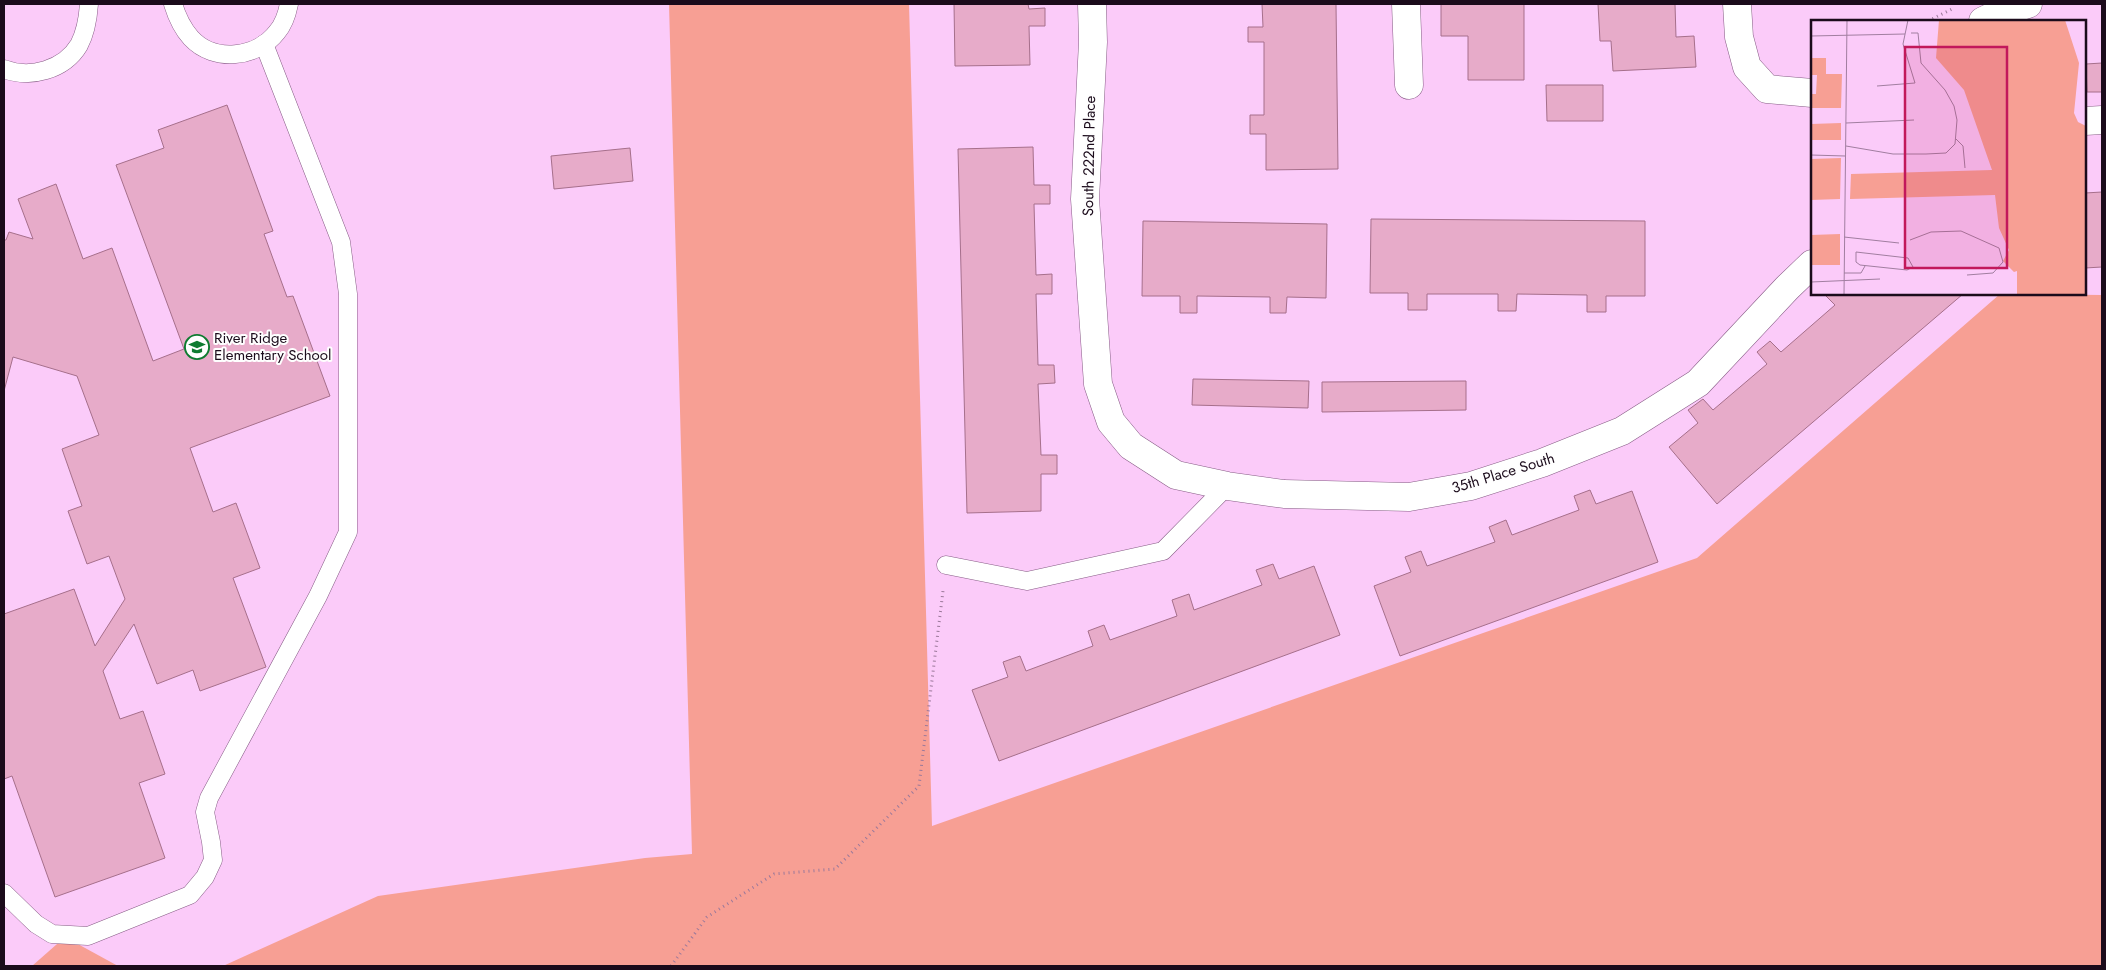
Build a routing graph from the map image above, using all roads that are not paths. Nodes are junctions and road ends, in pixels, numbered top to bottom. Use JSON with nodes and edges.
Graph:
{"nodes":[{"id":1,"x":89,"y":4,"type":"edge"},
{"id":2,"x":174,"y":4,"type":"edge"},
{"id":3,"x":289,"y":4,"type":"edge"},
{"id":4,"x":1092,"y":4,"type":"edge"},
{"id":5,"x":1406,"y":4,"type":"edge"},
{"id":6,"x":1737,"y":4,"type":"edge"},
{"id":7,"x":2028,"y":4,"type":"edge"},
{"id":8,"x":1985,"y":20,"type":"edge"},
{"id":9,"x":264,"y":44,"type":"junction"},
{"id":10,"x":4,"y":69,"type":"edge"},
{"id":11,"x":1409,"y":85,"type":"dead end"},
{"id":12,"x":1811,"y":93,"type":"edge"},
{"id":13,"x":2102,"y":120,"type":"edge"},
{"id":14,"x":2086,"y":121,"type":"edge"},
{"id":15,"x":1811,"y":265,"type":"edge"},
{"id":16,"x":1094,"y":309,"type":"joint"},
{"id":17,"x":1227,"y":486,"type":"junction"},
{"id":18,"x":946,"y":565,"type":"road end"},
{"id":19,"x":4,"y":893,"type":"edge"}],
"edges":[{"from":1,"to":10,"type":"lane"},
{"from":2,"to":9,"type":"lane"},
{"from":3,"to":9,"type":"lane"},
{"from":4,"to":16,"type":"street","name":"South 222nd Place"},
{"from":5,"to":11,"type":"street"},
{"from":6,"to":12,"type":"street"},
{"from":7,"to":8,"type":"street"},
{"from":9,"to":19,"type":"lane"},
{"from":13,"to":14,"type":"street"},
{"from":15,"to":17,"type":"street","name":"35th Place South"},
{"from":16,"to":17,"type":"street","name":"35th Place South"},
{"from":17,"to":18,"type":"lane"}]}
